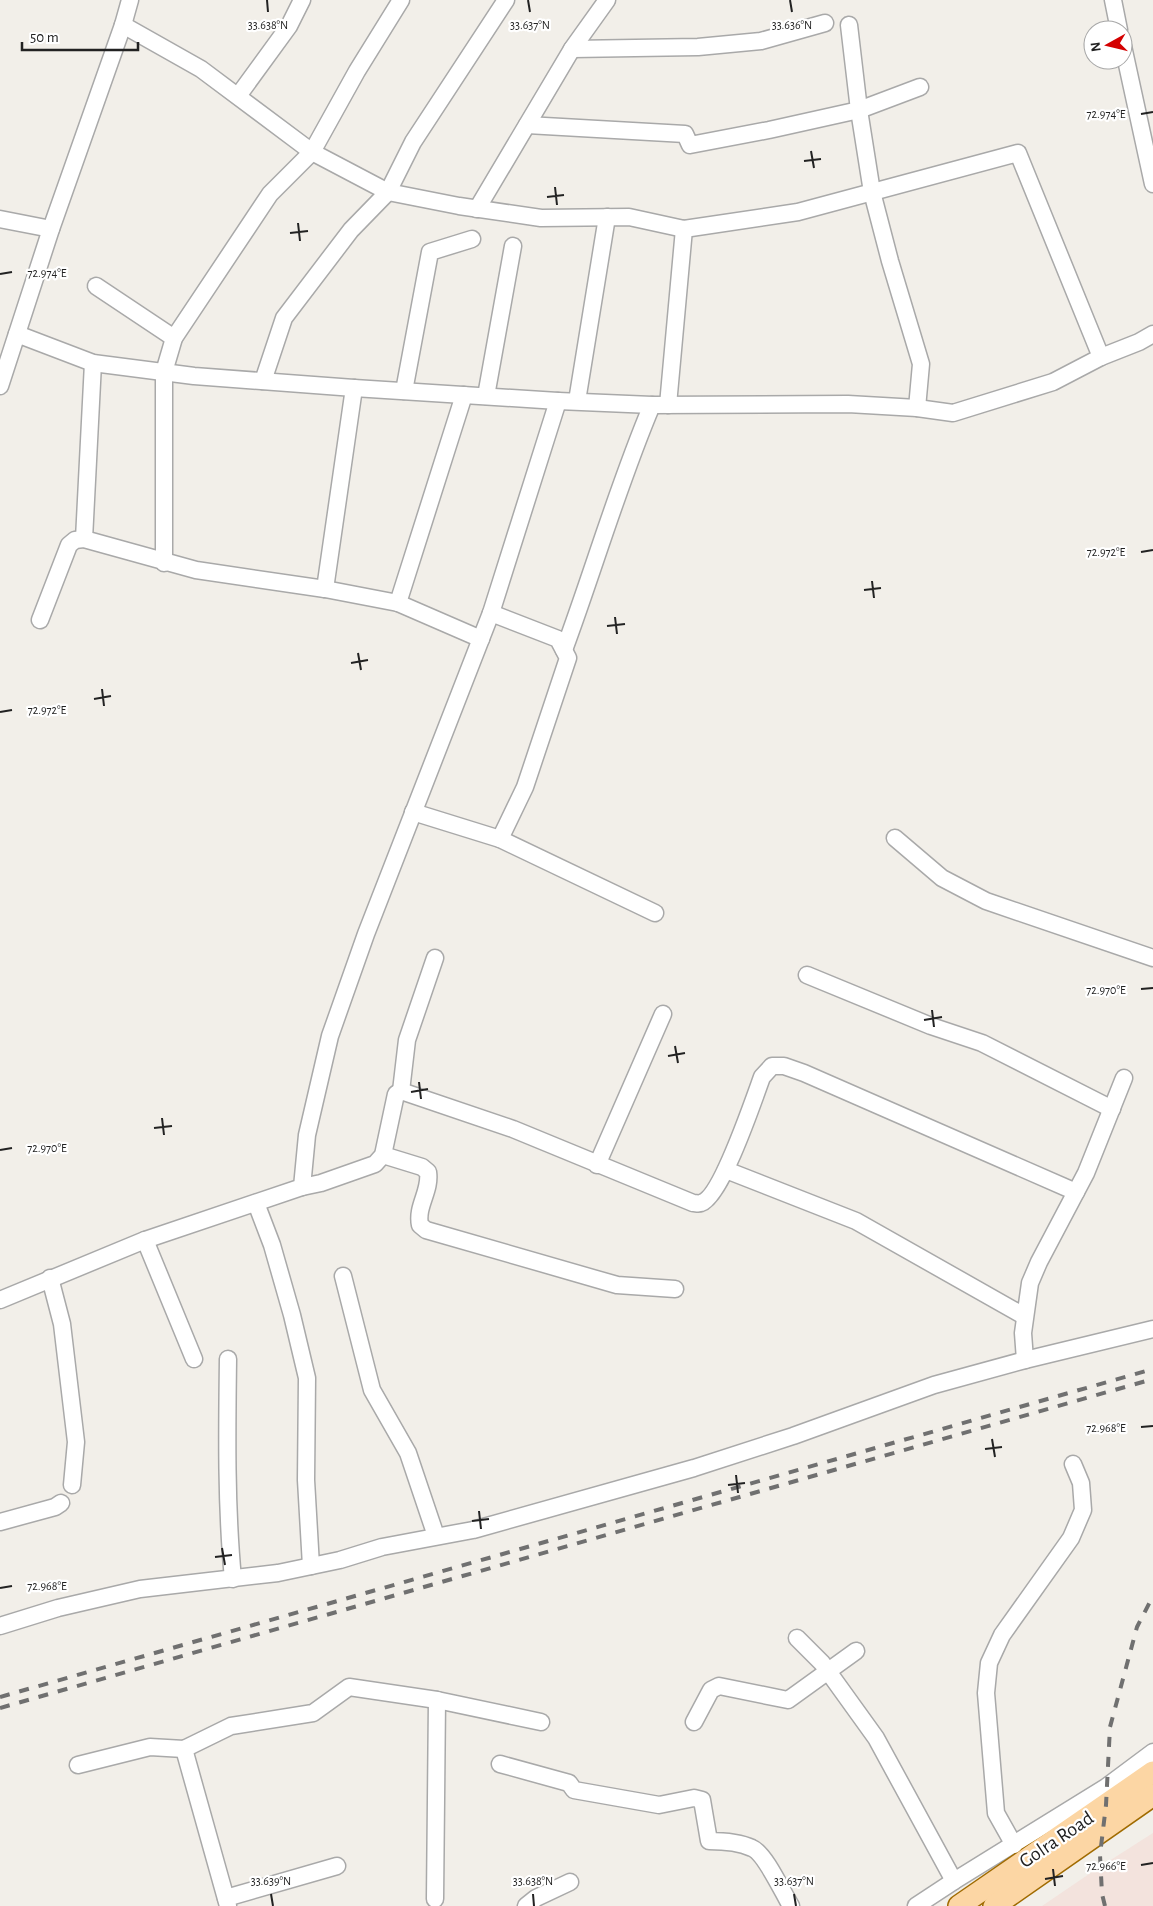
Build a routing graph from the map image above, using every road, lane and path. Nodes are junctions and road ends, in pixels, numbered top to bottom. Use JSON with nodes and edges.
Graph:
{"nodes":[{"id":1,"x":130,"y":0,"type":"edge"},
{"id":2,"x":302,"y":0,"type":"edge"},
{"id":3,"x":401,"y":0,"type":"edge"},
{"id":4,"x":506,"y":0,"type":"edge"},
{"id":5,"x":607,"y":0,"type":"edge"},
{"id":6,"x":1113,"y":0,"type":"edge"},
{"id":7,"x":1117,"y":20,"type":"edge"},
{"id":8,"x":825,"y":23,"type":"dead end"},
{"id":9,"x":123,"y":26,"type":"junction"},
{"id":10,"x":849,"y":26,"type":"dead end"},
{"id":11,"x":572,"y":49,"type":"junction"},
{"id":12,"x":1128,"y":70,"type":"edge"},
{"id":13,"x":920,"y":87,"type":"dead end"},
{"id":14,"x":238,"y":96,"type":"junction"},
{"id":15,"x":859,"y":110,"type":"junction"},
{"id":16,"x":527,"y":125,"type":"junction"},
{"id":17,"x":312,"y":152,"type":"junction"},
{"id":18,"x":1153,"y":184,"type":"edge"},
{"id":19,"x":388,"y":192,"type":"junction"},
{"id":20,"x":872,"y":192,"type":"junction"},
{"id":21,"x":477,"y":209,"type":"junction"},
{"id":22,"x":607,"y":217,"type":"junction"},
{"id":23,"x":0,"y":219,"type":"edge"},
{"id":24,"x":51,"y":229,"type":"junction"},
{"id":25,"x":684,"y":230,"type":"junction"},
{"id":26,"x":472,"y":239,"type":"dead end"},
{"id":27,"x":513,"y":246,"type":"dead end"},
{"id":28,"x":96,"y":286,"type":"dead end"},
{"id":29,"x":17,"y":334,"type":"junction"},
{"id":30,"x":1153,"y":334,"type":"edge"},
{"id":31,"x":174,"y":338,"type":"junction"},
{"id":32,"x":1101,"y":357,"type":"junction"},
{"id":33,"x":92,"y":364,"type":"junction"},
{"id":34,"x":164,"y":372,"type":"junction"},
{"id":35,"x":263,"y":381,"type":"junction"},
{"id":36,"x":0,"y":386,"type":"edge"},
{"id":37,"x":354,"y":388,"type":"junction"},
{"id":38,"x":404,"y":391,"type":"junction"},
{"id":39,"x":464,"y":395,"type":"junction"},
{"id":40,"x":486,"y":396,"type":"junction"},
{"id":41,"x":558,"y":400,"type":"junction"},
{"id":42,"x":576,"y":401,"type":"junction"},
{"id":43,"x":660,"y":405,"type":"junction"},
{"id":44,"x":917,"y":408,"type":"junction"},
{"id":45,"x":84,"y":539,"type":"junction"},
{"id":46,"x":164,"y":563,"type":"junction"},
{"id":47,"x":325,"y":589,"type":"junction"},
{"id":48,"x":398,"y":603,"type":"junction"},
{"id":49,"x":491,"y":613,"type":"junction"},
{"id":50,"x":40,"y":620,"type":"dead end"},
{"id":51,"x":481,"y":639,"type":"junction"},
{"id":52,"x":564,"y":650,"type":"junction"},
{"id":53,"x":413,"y":812,"type":"junction"},
{"id":54,"x":895,"y":838,"type":"dead end"},
{"id":55,"x":500,"y":839,"type":"junction"},
{"id":56,"x":655,"y":913,"type":"dead end"},
{"id":57,"x":436,"y":958,"type":"dead end"},
{"id":58,"x":1153,"y":958,"type":"edge"},
{"id":59,"x":807,"y":975,"type":"dead end"},
{"id":60,"x":663,"y":1014,"type":"dead end"},
{"id":61,"x":1124,"y":1078,"type":"dead end"},
{"id":62,"x":402,"y":1091,"type":"junction"},
{"id":63,"x":1112,"y":1109,"type":"junction"},
{"id":64,"x":383,"y":1155,"type":"junction"},
{"id":65,"x":597,"y":1165,"type":"junction"},
{"id":66,"x":726,"y":1170,"type":"junction"},
{"id":67,"x":302,"y":1187,"type":"junction"},
{"id":68,"x":1076,"y":1192,"type":"junction"},
{"id":69,"x":256,"y":1203,"type":"junction"},
{"id":70,"x":145,"y":1240,"type":"junction"},
{"id":71,"x":343,"y":1276,"type":"dead end"},
{"id":72,"x":50,"y":1278,"type":"junction"},
{"id":73,"x":675,"y":1289,"type":"dead end"},
{"id":74,"x":0,"y":1300,"type":"edge"},
{"id":75,"x":1024,"y":1316,"type":"junction"},
{"id":76,"x":1153,"y":1329,"type":"edge"},
{"id":77,"x":194,"y":1359,"type":"dead end"},
{"id":78,"x":228,"y":1359,"type":"dead end"},
{"id":79,"x":1025,"y":1360,"type":"junction"},
{"id":80,"x":1073,"y":1464,"type":"dead end"},
{"id":81,"x":72,"y":1485,"type":"dead end"},
{"id":82,"x":61,"y":1503,"type":"dead end"},
{"id":83,"x":0,"y":1522,"type":"edge"},
{"id":84,"x":436,"y":1536,"type":"junction"},
{"id":85,"x":310,"y":1566,"type":"junction"},
{"id":86,"x":233,"y":1579,"type":"junction"},
{"id":87,"x":0,"y":1626,"type":"edge"},
{"id":88,"x":798,"y":1638,"type":"dead end"},
{"id":89,"x":856,"y":1651,"type":"dead end"},
{"id":90,"x":829,"y":1672,"type":"junction"},
{"id":91,"x":437,"y":1700,"type":"junction"},
{"id":92,"x":541,"y":1722,"type":"dead end"},
{"id":93,"x":694,"y":1722,"type":"dead end"},
{"id":94,"x":184,"y":1749,"type":"junction"},
{"id":95,"x":1153,"y":1752,"type":"edge"},
{"id":96,"x":500,"y":1764,"type":"dead end"},
{"id":97,"x":78,"y":1765,"type":"dead end"},
{"id":98,"x":1153,"y":1772,"type":"edge"},
{"id":99,"x":1153,"y":1795,"type":"edge"},
{"id":100,"x":1014,"y":1844,"type":"junction"},
{"id":101,"x":337,"y":1866,"type":"dead end"},
{"id":102,"x":954,"y":1881,"type":"junction"},
{"id":103,"x":570,"y":1882,"type":"dead end"},
{"id":104,"x":435,"y":1899,"type":"dead end"},
{"id":105,"x":227,"y":1902,"type":"edge"},
{"id":106,"x":526,"y":1906,"type":"edge"},
{"id":107,"x":791,"y":1906,"type":"edge"},
{"id":108,"x":916,"y":1906,"type":"edge"},
{"id":109,"x":959,"y":1906,"type":"edge"},
{"id":110,"x":994,"y":1906,"type":"edge"}],
"edges":[{"from":1,"to":9,"type":"street"},
{"from":2,"to":14,"type":"street"},
{"from":3,"to":17,"type":"street"},
{"from":4,"to":19,"type":"street"},
{"from":5,"to":11,"type":"street"},
{"from":6,"to":7,"type":"street"},
{"from":8,"to":11,"type":"street"},
{"from":9,"to":14,"type":"street"},
{"from":9,"to":24,"type":"street"},
{"from":10,"to":15,"type":"street"},
{"from":11,"to":16,"type":"street"},
{"from":12,"to":18,"type":"street"},
{"from":13,"to":15,"type":"street"},
{"from":14,"to":17,"type":"street"},
{"from":15,"to":16,"type":"street"},
{"from":15,"to":20,"type":"street"},
{"from":16,"to":21,"type":"street"},
{"from":17,"to":19,"type":"street"},
{"from":17,"to":31,"type":"street"},
{"from":19,"to":21,"type":"street"},
{"from":19,"to":35,"type":"street"},
{"from":20,"to":25,"type":"street"},
{"from":20,"to":32,"type":"street"},
{"from":20,"to":44,"type":"street"},
{"from":21,"to":22,"type":"street"},
{"from":22,"to":25,"type":"street"},
{"from":22,"to":42,"type":"street"},
{"from":23,"to":24,"type":"street"},
{"from":24,"to":29,"type":"street"},
{"from":25,"to":43,"type":"street"},
{"from":26,"to":38,"type":"street"},
{"from":27,"to":40,"type":"street"},
{"from":28,"to":31,"type":"street"},
{"from":29,"to":33,"type":"street"},
{"from":29,"to":36,"type":"street"},
{"from":30,"to":32,"type":"street"},
{"from":31,"to":34,"type":"street"},
{"from":32,"to":44,"type":"street"},
{"from":33,"to":34,"type":"street"},
{"from":33,"to":45,"type":"street"},
{"from":34,"to":35,"type":"street"},
{"from":34,"to":46,"type":"street"},
{"from":35,"to":37,"type":"street"},
{"from":37,"to":38,"type":"street"},
{"from":37,"to":47,"type":"street"},
{"from":38,"to":39,"type":"street"},
{"from":39,"to":40,"type":"street"},
{"from":39,"to":48,"type":"street"},
{"from":40,"to":41,"type":"street"},
{"from":41,"to":42,"type":"street"},
{"from":41,"to":49,"type":"street"},
{"from":42,"to":43,"type":"street"},
{"from":43,"to":44,"type":"street"},
{"from":43,"to":52,"type":"street"},
{"from":45,"to":46,"type":"street"},
{"from":45,"to":50,"type":"street"},
{"from":46,"to":47,"type":"street"},
{"from":47,"to":48,"type":"street"},
{"from":48,"to":51,"type":"street"},
{"from":49,"to":51,"type":"street"},
{"from":49,"to":52,"type":"street"},
{"from":51,"to":53,"type":"street"},
{"from":52,"to":55,"type":"street"},
{"from":53,"to":55,"type":"street"},
{"from":53,"to":67,"type":"street"},
{"from":54,"to":58,"type":"street"},
{"from":55,"to":56,"type":"street"},
{"from":57,"to":62,"type":"street"},
{"from":59,"to":63,"type":"street"},
{"from":60,"to":65,"type":"street"},
{"from":61,"to":63,"type":"street"},
{"from":62,"to":64,"type":"street"},
{"from":62,"to":65,"type":"street"},
{"from":63,"to":68,"type":"street"},
{"from":64,"to":67,"type":"street"},
{"from":64,"to":73,"type":"street"},
{"from":65,"to":66,"type":"street"},
{"from":66,"to":68,"type":"street"},
{"from":66,"to":75,"type":"street"},
{"from":67,"to":69,"type":"street"},
{"from":68,"to":75,"type":"street"},
{"from":69,"to":70,"type":"street"},
{"from":69,"to":85,"type":"street"},
{"from":70,"to":72,"type":"street"},
{"from":70,"to":77,"type":"street"},
{"from":71,"to":84,"type":"street"},
{"from":72,"to":74,"type":"street"},
{"from":72,"to":81,"type":"street"},
{"from":75,"to":79,"type":"street"},
{"from":76,"to":79,"type":"street"},
{"from":78,"to":86,"type":"street"},
{"from":79,"to":84,"type":"street"},
{"from":80,"to":100,"type":"street"},
{"from":82,"to":83,"type":"street"},
{"from":84,"to":85,"type":"street"},
{"from":85,"to":86,"type":"street"},
{"from":86,"to":87,"type":"street"},
{"from":88,"to":90,"type":"street"},
{"from":89,"to":90,"type":"street"},
{"from":90,"to":93,"type":"street"},
{"from":90,"to":102,"type":"street"},
{"from":91,"to":92,"type":"street"},
{"from":91,"to":94,"type":"street"},
{"from":91,"to":104,"type":"street"},
{"from":94,"to":97,"type":"street"},
{"from":94,"to":105,"type":"street"},
{"from":95,"to":100,"type":"street"},
{"from":96,"to":107,"type":"street"},
{"from":98,"to":109,"type":"main road","name":"Golra Road"},
{"from":99,"to":110,"type":"main road","name":"Golra Road"},
{"from":100,"to":102,"type":"street"},
{"from":101,"to":105,"type":"street"},
{"from":102,"to":108,"type":"street"},
{"from":103,"to":106,"type":"street"}]}
